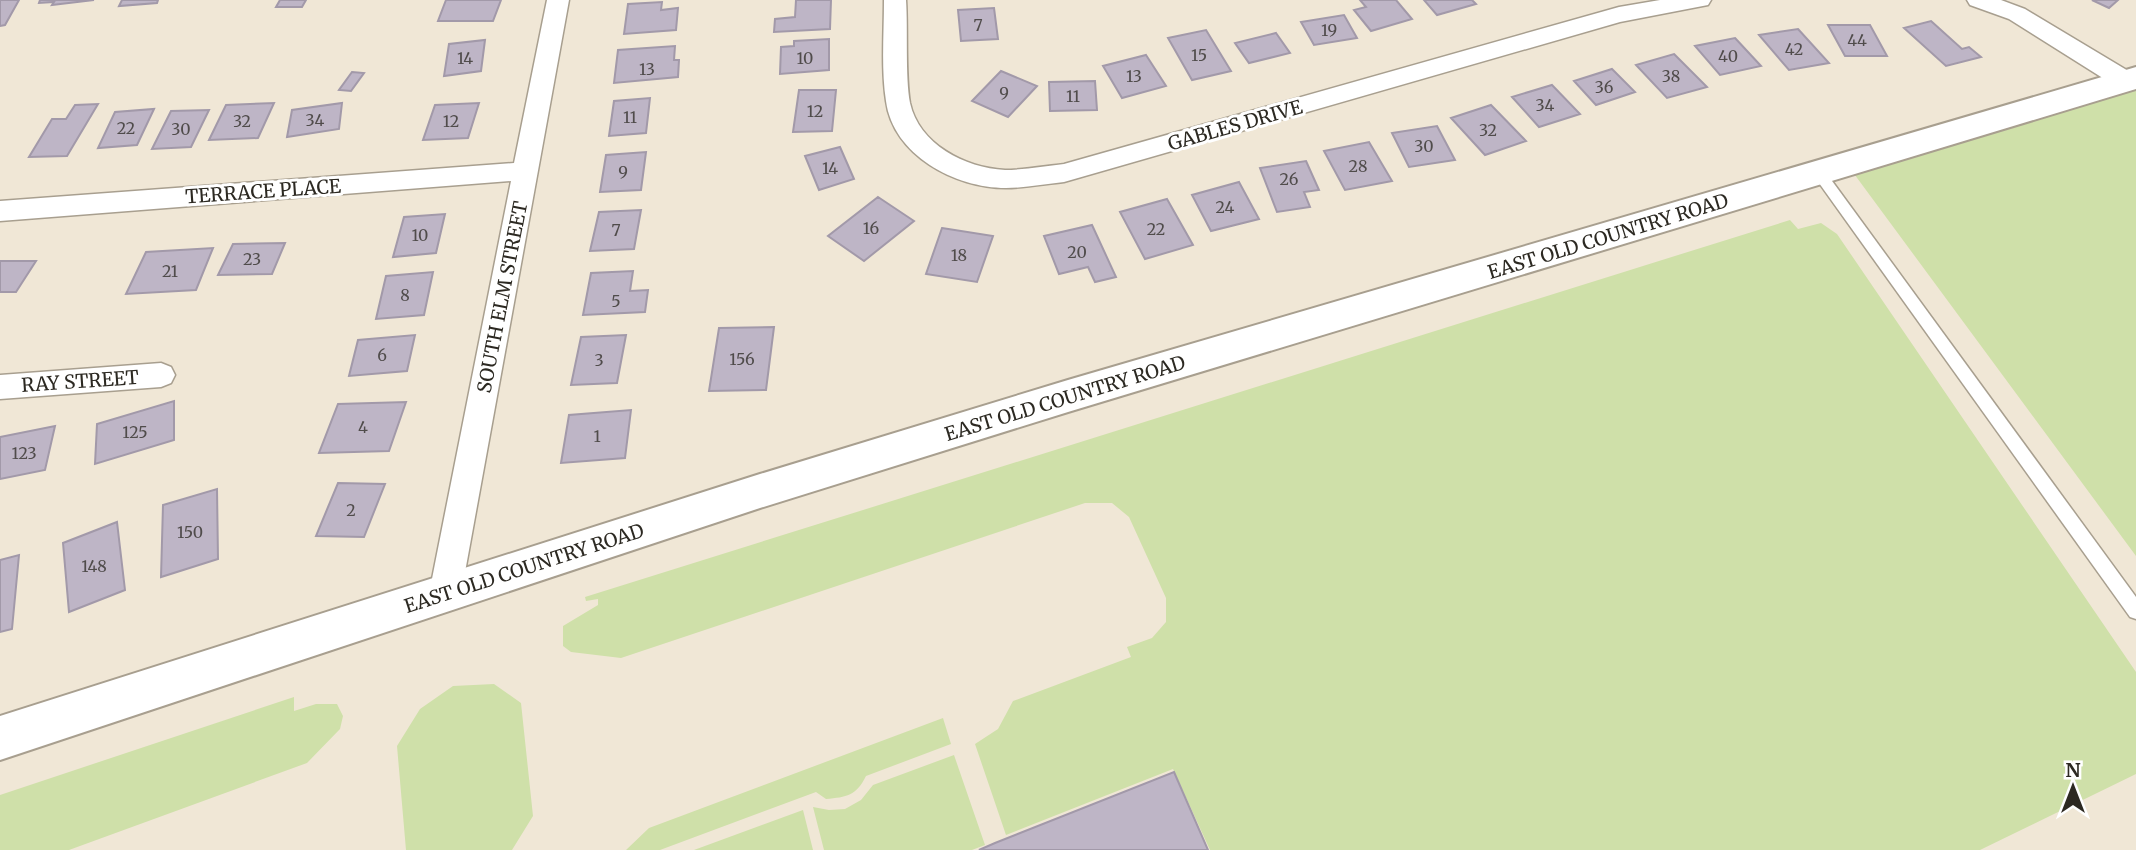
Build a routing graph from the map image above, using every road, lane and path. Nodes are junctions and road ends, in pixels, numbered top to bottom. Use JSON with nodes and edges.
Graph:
{"nodes":[{"id":1,"x":558,"y":0,"type":"edge"},
{"id":2,"x":895,"y":0,"type":"edge"},
{"id":3,"x":1700,"y":0,"type":"edge"},
{"id":4,"x":1979,"y":0,"type":"edge"},
{"id":5,"x":2131,"y":80,"type":"edge"},
{"id":6,"x":526,"y":171,"type":"junction"},
{"id":7,"x":1819,"y":173,"type":"junction"},
{"id":8,"x":0,"y":211,"type":"edge"},
{"id":9,"x":161,"y":375,"type":"dead end"},
{"id":10,"x":0,"y":387,"type":"edge"},
{"id":11,"x":445,"y":594,"type":"junction"},
{"id":12,"x":2136,"y":611,"type":"edge"},
{"id":13,"x":0,"y":738,"type":"edge"}],
"edges":[{"from":1,"to":6,"type":"street","name":"SOUTH ELM STREET"},
{"from":2,"to":3,"type":"street","name":"GABLES DRIVE"},
{"from":4,"to":5,"type":"street"},
{"from":5,"to":7,"type":"main road","name":"EAST OLD COUNTRY ROAD"},
{"from":6,"to":8,"type":"street","name":"TERRACE PLACE"},
{"from":6,"to":11,"type":"street","name":"SOUTH ELM STREET"},
{"from":7,"to":11,"type":"main road","name":"EAST OLD COUNTRY ROAD"},
{"from":7,"to":12,"type":"lane"},
{"from":9,"to":10,"type":"street","name":"RAY STREET"},
{"from":11,"to":13,"type":"main road","name":"EAST OLD COUNTRY ROAD"}]}
